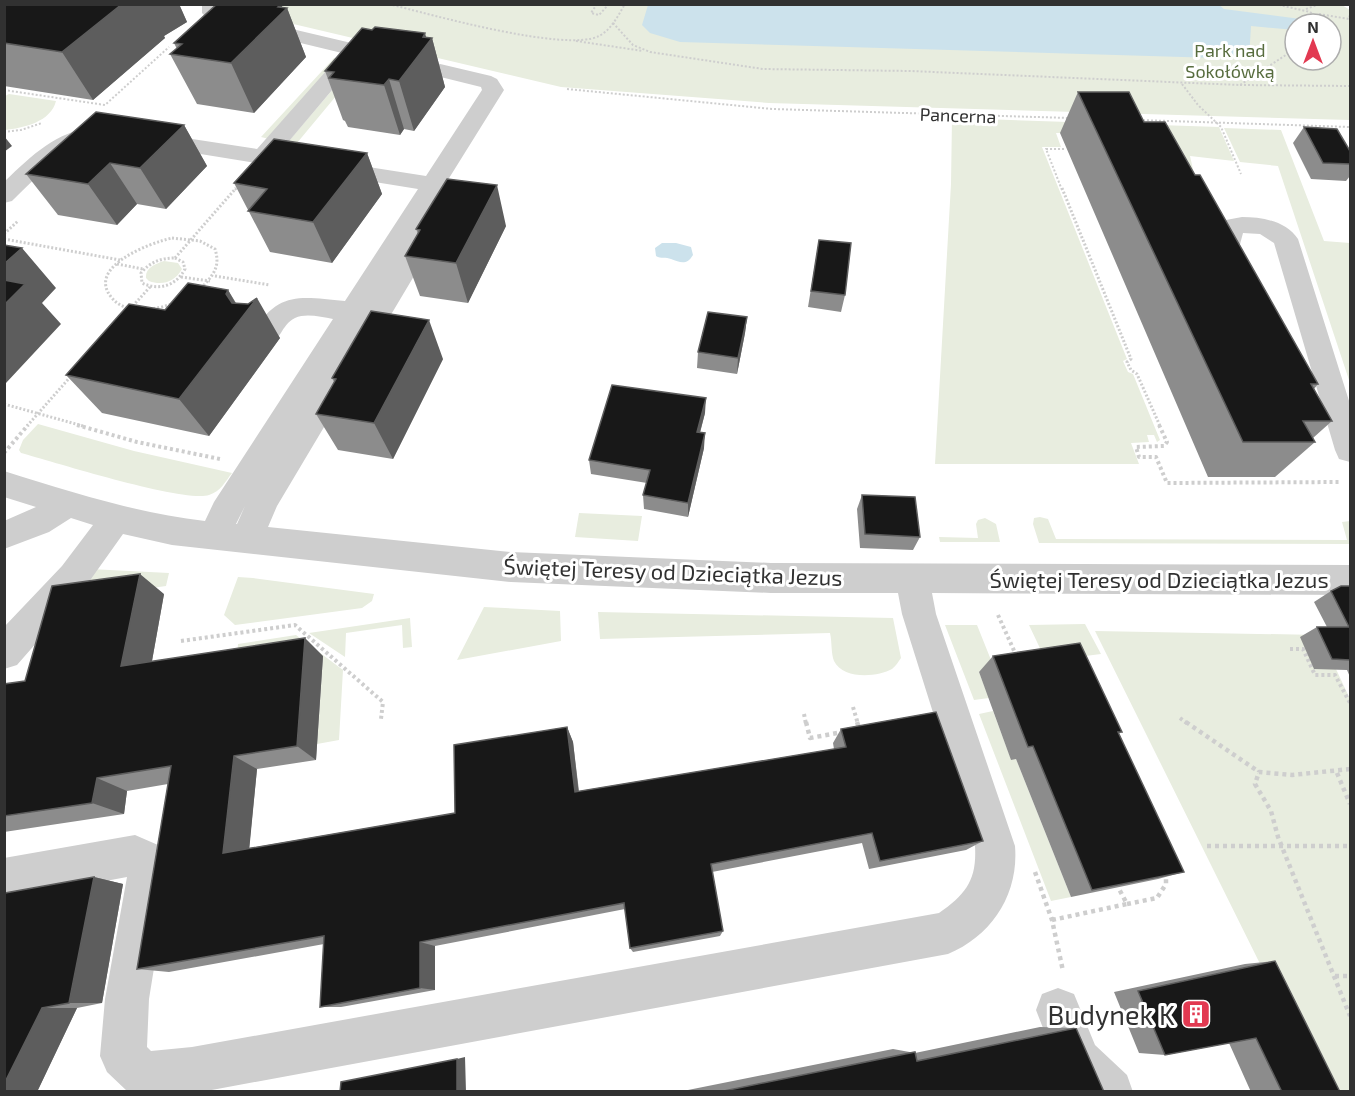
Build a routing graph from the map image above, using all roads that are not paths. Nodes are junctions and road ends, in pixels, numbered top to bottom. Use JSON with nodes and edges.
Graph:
{"nodes":[{"id":1,"x":212,"y":4,"type":"edge"},
{"id":2,"x":355,"y":50,"type":"junction"},
{"id":3,"x":263,"y":157,"type":"junction"},
{"id":4,"x":432,"y":184,"type":"junction"},
{"id":5,"x":4,"y":196,"type":"edge"},
{"id":6,"x":439,"y":214,"type":"edge"},
{"id":7,"x":1237,"y":294,"type":"edge"},
{"id":8,"x":351,"y":311,"type":"junction"},
{"id":9,"x":267,"y":333,"type":"dead end"},
{"id":10,"x":1350,"y":450,"type":"edge"},
{"id":11,"x":4,"y":484,"type":"edge"},
{"id":12,"x":68,"y":504,"type":"junction"},
{"id":13,"x":116,"y":519,"type":"junction"},
{"id":14,"x":4,"y":535,"type":"edge"},
{"id":15,"x":231,"y":537,"type":"junction"},
{"id":16,"x":912,"y":578,"type":"junction"},
{"id":17,"x":1350,"y":580,"type":"edge"},
{"id":18,"x":4,"y":653,"type":"edge"},
{"id":19,"x":4,"y":879,"type":"edge"},
{"id":20,"x":1058,"y":1010,"type":"dead end"},
{"id":21,"x":1110,"y":1092,"type":"edge"}],
"edges":[{"from":1,"to":2,"type":"street"},
{"from":2,"to":3,"type":"street"},
{"from":2,"to":4,"type":"street"},
{"from":3,"to":4,"type":"street"},
{"from":3,"to":5,"type":"street"},
{"from":4,"to":8,"type":"street"},
{"from":6,"to":15,"type":"street"},
{"from":7,"to":10,"type":"street"},
{"from":8,"to":9,"type":"street"},
{"from":8,"to":15,"type":"street"},
{"from":11,"to":12,"type":"street","name":"Świętej Teresy od Dzieciątka Jezus"},
{"from":12,"to":13,"type":"street","name":"Świętej Teresy od Dzieciątka Jezus"},
{"from":12,"to":14,"type":"street"},
{"from":13,"to":15,"type":"street","name":"Świętej Teresy od Dzieciątka Jezus"},
{"from":13,"to":18,"type":"street"},
{"from":15,"to":16,"type":"street","name":"Świętej Teresy od Dzieciątka Jezus"},
{"from":16,"to":17,"type":"street","name":"Świętej Teresy od Dzieciątka Jezus"},
{"from":16,"to":19,"type":"street"},
{"from":20,"to":21,"type":"street"}]}
